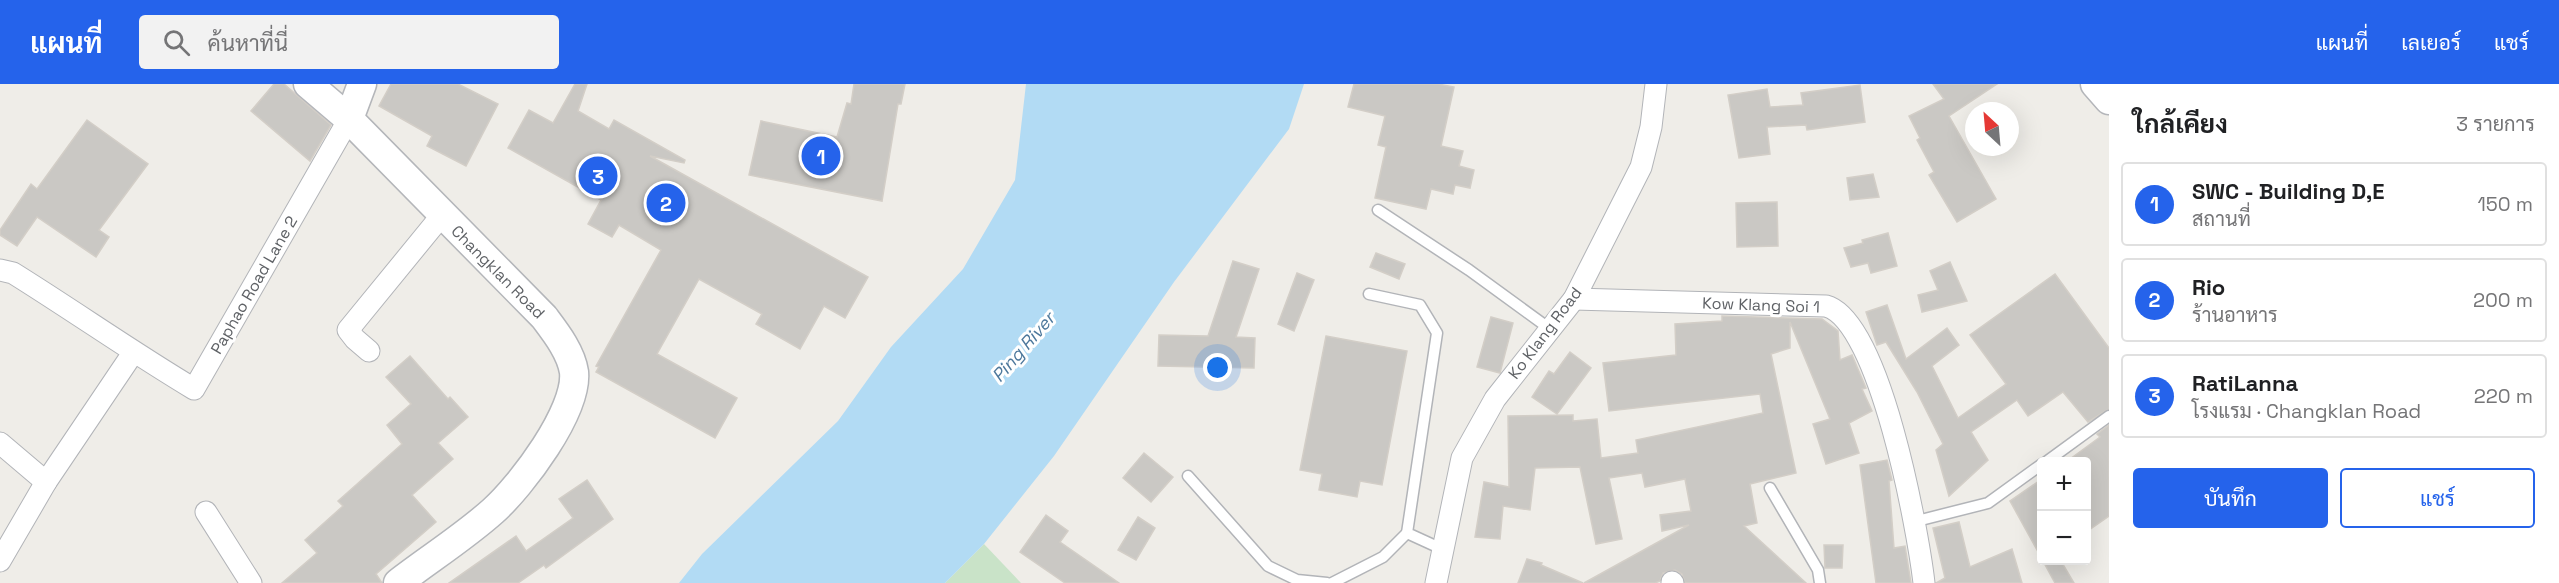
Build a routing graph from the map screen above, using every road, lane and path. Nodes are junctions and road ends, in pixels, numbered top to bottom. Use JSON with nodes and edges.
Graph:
{"nodes":[{"id":1,"x":308,"y":84,"type":"edge"},
{"id":2,"x":362,"y":84,"type":"edge"},
{"id":3,"x":1656,"y":84,"type":"edge"},
{"id":4,"x":2095,"y":84,"type":"edge"},
{"id":5,"x":2109,"y":100,"type":"edge"},
{"id":6,"x":349,"y":119,"type":"junction"},
{"id":7,"x":1378,"y":210,"type":"dead end"},
{"id":8,"x":442,"y":215,"type":"junction"},
{"id":9,"x":0,"y":270,"type":"edge"},
{"id":10,"x":1370,"y":294,"type":"dead end"},
{"id":11,"x":1574,"y":299,"type":"junction"},
{"id":12,"x":1550,"y":329,"type":"junction"},
{"id":13,"x":369,"y":351,"type":"dead end"},
{"id":14,"x":133,"y":352,"type":"junction"},
{"id":15,"x":2109,"y":416,"type":"edge"},
{"id":16,"x":0,"y":443,"type":"edge"},
{"id":17,"x":2053,"y":457,"type":"edge"},
{"id":18,"x":2037,"y":468,"type":"edge"},
{"id":19,"x":1188,"y":476,"type":"dead end"},
{"id":20,"x":46,"y":482,"type":"junction"},
{"id":21,"x":1770,"y":489,"type":"dead end"},
{"id":22,"x":206,"y":512,"type":"dead end"},
{"id":23,"x":1913,"y":522,"type":"junction"},
{"id":24,"x":1407,"y":533,"type":"junction"},
{"id":25,"x":1442,"y":549,"type":"junction"},
{"id":26,"x":0,"y":561,"type":"edge"},
{"id":27,"x":251,"y":583,"type":"edge"},
{"id":28,"x":398,"y":583,"type":"edge"},
{"id":29,"x":1328,"y":583,"type":"edge"},
{"id":30,"x":1332,"y":583,"type":"edge"},
{"id":31,"x":1436,"y":583,"type":"edge"},
{"id":32,"x":1820,"y":583,"type":"edge"},
{"id":33,"x":1924,"y":583,"type":"edge"}],
"edges":[{"from":1,"to":6,"type":"street","name":"Changklan Road"},
{"from":2,"to":6,"type":"street"},
{"from":3,"to":11,"type":"street","name":"Ko Klang Road"},
{"from":4,"to":5,"type":"street"},
{"from":6,"to":8,"type":"street","name":"Changklan Road"},
{"from":6,"to":14,"type":"street","name":"Paphao Road Lane 2"},
{"from":7,"to":12,"type":"lane"},
{"from":8,"to":13,"type":"street"},
{"from":8,"to":28,"type":"street","name":"Changklan Road"},
{"from":9,"to":14,"type":"street"},
{"from":10,"to":24,"type":"lane"},
{"from":11,"to":12,"type":"street","name":"Ko Klang Road"},
{"from":11,"to":23,"type":"street","name":"Kow Klang Soi 1"},
{"from":12,"to":25,"type":"street","name":"Ko Klang Road"},
{"from":14,"to":20,"type":"street"},
{"from":15,"to":17,"type":"lane"},
{"from":16,"to":20,"type":"street"},
{"from":18,"to":23,"type":"lane"},
{"from":19,"to":29,"type":"lane"},
{"from":20,"to":26,"type":"street"},
{"from":21,"to":32,"type":"lane"},
{"from":22,"to":27,"type":"street"},
{"from":23,"to":33,"type":"street","name":"Kow Klang Soi 1"},
{"from":24,"to":25,"type":"lane"},
{"from":24,"to":30,"type":"lane"},
{"from":25,"to":31,"type":"street","name":"Ko Klang Road"}]}
